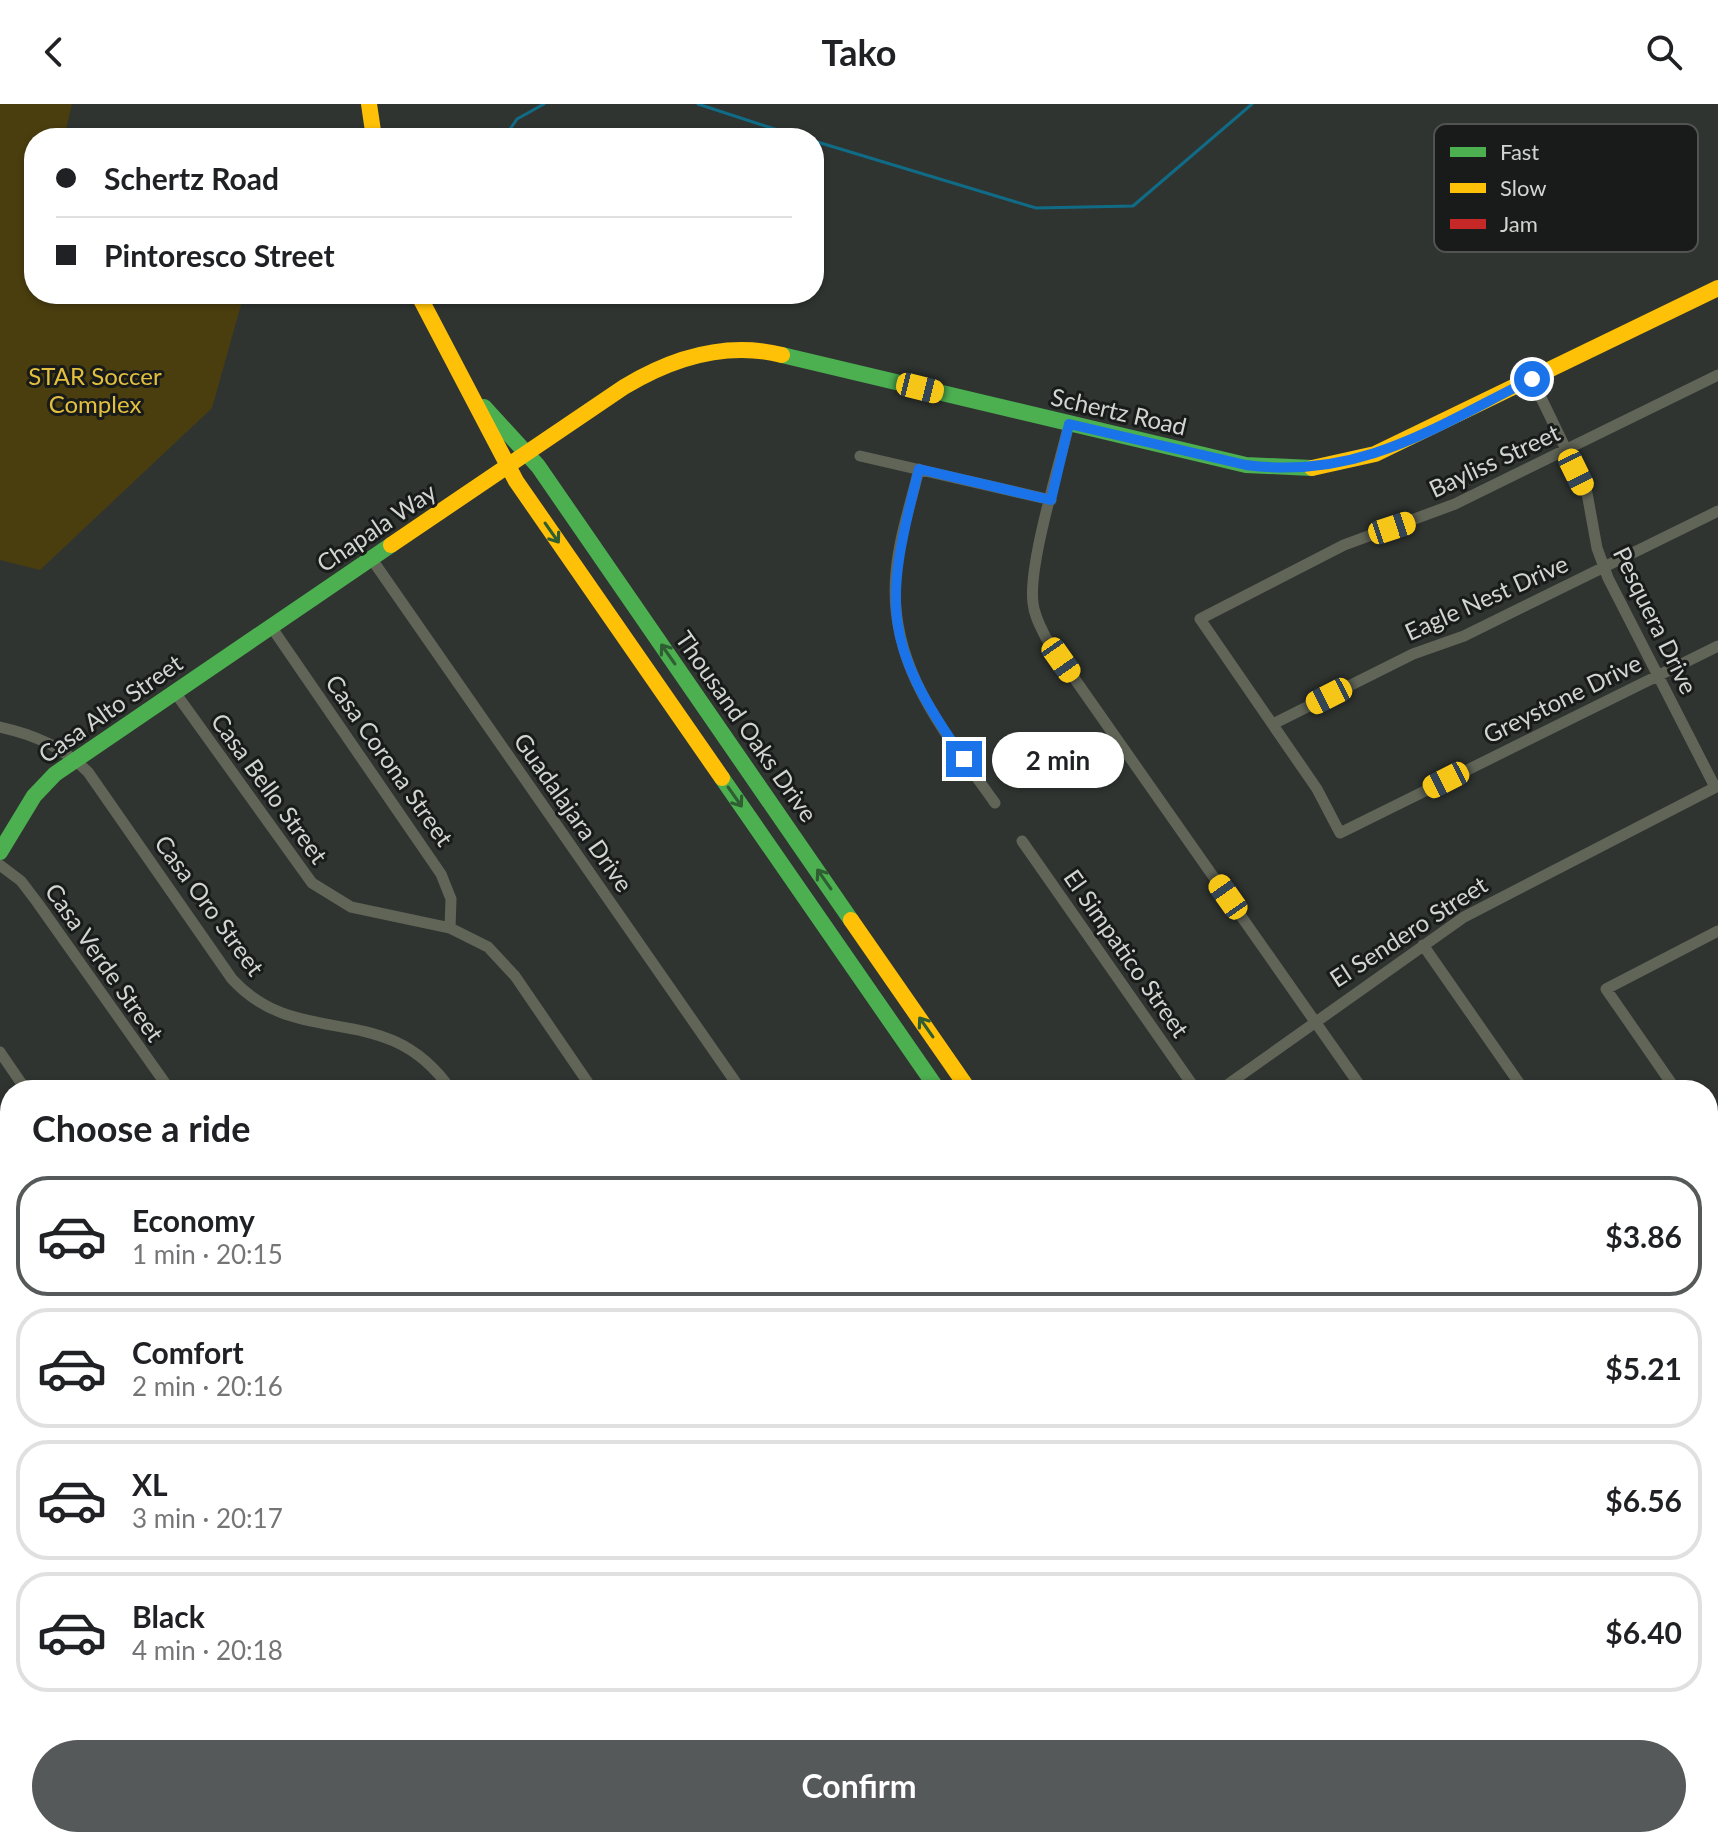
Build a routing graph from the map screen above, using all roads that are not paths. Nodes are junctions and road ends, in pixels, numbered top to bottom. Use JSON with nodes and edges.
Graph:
{"nodes":[{"id":1,"x":369,"y":104,"type":"edge"},
{"id":2,"x":373,"y":128,"type":"edge"},
{"id":3,"x":1718,"y":288,"type":"edge"},
{"id":4,"x":423,"y":304,"type":"edge"},
{"id":5,"x":1718,"y":375,"type":"edge"},
{"id":6,"x":1532,"y":379,"type":"junction"},
{"id":7,"x":475,"y":398,"type":"junction"},
{"id":8,"x":1069,"y":424,"type":"junction"},
{"id":9,"x":1566,"y":450,"type":"junction"},
{"id":10,"x":529,"y":453,"type":"junction"},
{"id":11,"x":860,"y":456,"type":"dead end"},
{"id":12,"x":508,"y":468,"type":"junction"},
{"id":13,"x":919,"y":469,"type":"junction"},
{"id":14,"x":1051,"y":500,"type":"junction"},
{"id":15,"x":1718,"y":511,"type":"edge"},
{"id":16,"x":371,"y":558,"type":"junction"},
{"id":17,"x":1604,"y":568,"type":"junction"},
{"id":18,"x":270,"y":625,"type":"junction"},
{"id":19,"x":1718,"y":646,"type":"edge"},
{"id":20,"x":1658,"y":676,"type":"junction"},
{"id":21,"x":174,"y":691,"type":"junction"},
{"id":22,"x":1273,"y":724,"type":"junction"},
{"id":23,"x":0,"y":727,"type":"edge"},
{"id":24,"x":75,"y":760,"type":"junction"},
{"id":25,"x":1716,"y":787,"type":"edge"},
{"id":26,"x":995,"y":803,"type":"dead end"},
{"id":27,"x":1022,"y":841,"type":"dead end"},
{"id":28,"x":0,"y":852,"type":"edge"},
{"id":29,"x":0,"y":865,"type":"edge"},
{"id":30,"x":450,"y":928,"type":"junction"},
{"id":31,"x":1718,"y":931,"type":"edge"},
{"id":32,"x":1423,"y":945,"type":"junction"},
{"id":33,"x":1314,"y":1020,"type":"junction"},
{"id":34,"x":0,"y":1052,"type":"edge"},
{"id":35,"x":19,"y":1080,"type":"edge"},
{"id":36,"x":163,"y":1080,"type":"edge"},
{"id":37,"x":443,"y":1080,"type":"edge"},
{"id":38,"x":586,"y":1080,"type":"edge"},
{"id":39,"x":734,"y":1080,"type":"edge"},
{"id":40,"x":931,"y":1080,"type":"edge"},
{"id":41,"x":962,"y":1080,"type":"edge"},
{"id":42,"x":1189,"y":1080,"type":"edge"},
{"id":43,"x":1233,"y":1080,"type":"edge"},
{"id":44,"x":1356,"y":1080,"type":"edge"},
{"id":45,"x":1517,"y":1080,"type":"edge"},
{"id":46,"x":1669,"y":1080,"type":"edge"}],
"edges":[{"from":1,"to":2,"type":"street"},
{"from":3,"to":6,"type":"street","name":"Schertz Road"},
{"from":4,"to":7,"type":"street","name":"Thousand Oaks Drive"},
{"from":5,"to":9,"type":"street","name":"Bayliss Street"},
{"from":6,"to":8,"type":"street","name":"Schertz Road"},
{"from":6,"to":9,"type":"street","name":"Pesquera Drive"},
{"from":7,"to":10,"type":"street","name":"Thousand Oaks Drive"},
{"from":7,"to":12,"type":"street","name":"Thousand Oaks Drive"},
{"from":8,"to":10,"type":"street","name":"Schertz Road"},
{"from":8,"to":14,"type":"street"},
{"from":9,"to":17,"type":"street","name":"Pesquera Drive"},
{"from":9,"to":22,"type":"street","name":"Bayliss Street"},
{"from":10,"to":12,"type":"street","name":"Schertz Road"},
{"from":41,"to":10,"type":"street","name":"Thousand Oaks Drive","one_way":true},
{"from":11,"to":13,"type":"street"},
{"from":12,"to":16,"type":"street","name":"Chapala Way"},
{"from":12,"to":40,"type":"street","name":"Thousand Oaks Drive","one_way":true},
{"from":13,"to":14,"type":"street"},
{"from":13,"to":26,"type":"street"},
{"from":14,"to":33,"type":"street"},
{"from":15,"to":17,"type":"street","name":"Eagle Nest Drive"},
{"from":16,"to":18,"type":"street","name":"Chapala Way"},
{"from":16,"to":39,"type":"street","name":"Guadalajara Drive"},
{"from":17,"to":20,"type":"street","name":"Pesquera Drive"},
{"from":17,"to":22,"type":"street","name":"Eagle Nest Drive"},
{"from":18,"to":21,"type":"street","name":"Casa Alto Street"},
{"from":18,"to":30,"type":"street","name":"Casa Corona Street"},
{"from":19,"to":20,"type":"street","name":"Greystone Drive"},
{"from":20,"to":22,"type":"street","name":"Greystone Drive"},
{"from":20,"to":25,"type":"street","name":"Pesquera Drive"},
{"from":21,"to":24,"type":"street","name":"Casa Alto Street"},
{"from":21,"to":30,"type":"street","name":"Casa Bello Street"},
{"from":23,"to":24,"type":"street","name":"Casa Oro Street"},
{"from":24,"to":28,"type":"street","name":"Casa Alto Street"},
{"from":24,"to":37,"type":"street","name":"Casa Oro Street"},
{"from":25,"to":32,"type":"street","name":"El Sendero Street"},
{"from":27,"to":42,"type":"street","name":"El Simpatico Street"},
{"from":29,"to":36,"type":"street","name":"Casa Verde Street"},
{"from":30,"to":38,"type":"street","name":"Casa Bello Street"},
{"from":31,"to":46,"type":"street"},
{"from":32,"to":33,"type":"street","name":"El Sendero Street"},
{"from":32,"to":45,"type":"street"},
{"from":33,"to":43,"type":"street","name":"El Sendero Street"},
{"from":33,"to":44,"type":"street"},
{"from":34,"to":35,"type":"street"}]}
